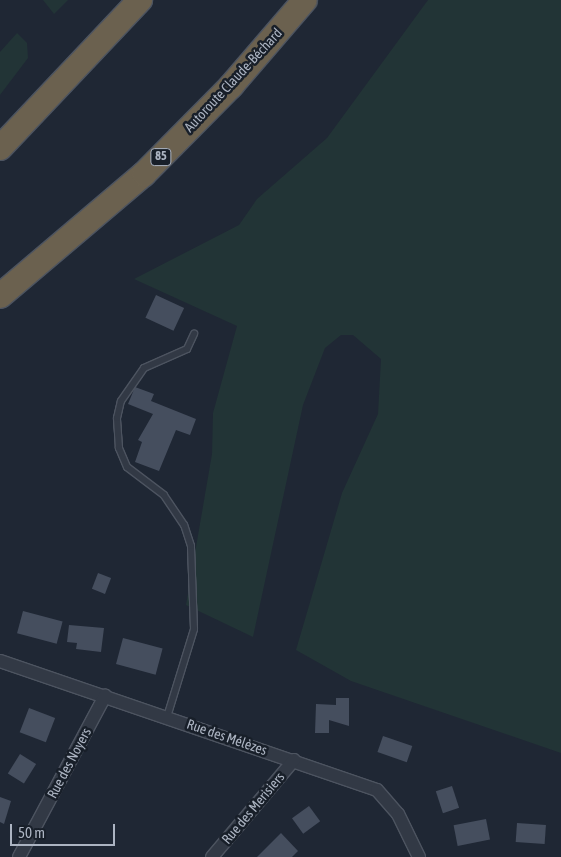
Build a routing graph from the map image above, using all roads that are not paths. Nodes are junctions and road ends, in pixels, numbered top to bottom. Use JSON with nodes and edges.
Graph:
{"nodes":[{"id":1,"x":140,"y":0,"type":"edge"},
{"id":2,"x":305,"y":0,"type":"edge"},
{"id":3,"x":0,"y":148,"type":"edge"},
{"id":4,"x":0,"y":296,"type":"edge"},
{"id":5,"x":194,"y":334,"type":"dead end"},
{"id":6,"x":0,"y":661,"type":"edge"},
{"id":7,"x":105,"y":696,"type":"junction"},
{"id":8,"x":167,"y":717,"type":"junction"},
{"id":9,"x":294,"y":760,"type":"junction"},
{"id":10,"x":18,"y":857,"type":"edge"},
{"id":11,"x":212,"y":857,"type":"edge"},
{"id":12,"x":419,"y":857,"type":"edge"}],
"edges":[{"from":1,"to":3,"type":"highway"},
{"from":2,"to":4,"type":"highway","name":"Autoroute Claude-Béchard","number":"85"},
{"from":5,"to":8,"type":"lane"},
{"from":6,"to":7,"type":"street","name":"Rue des Mélèzes"},
{"from":7,"to":8,"type":"street","name":"Rue des Mélèzes"},
{"from":7,"to":10,"type":"street","name":"Rue des Noyers"},
{"from":8,"to":9,"type":"street","name":"Rue des Mélèzes"},
{"from":9,"to":11,"type":"street","name":"Rue des Merisiers"},
{"from":9,"to":12,"type":"street","name":"Rue des Mélèzes"}]}
